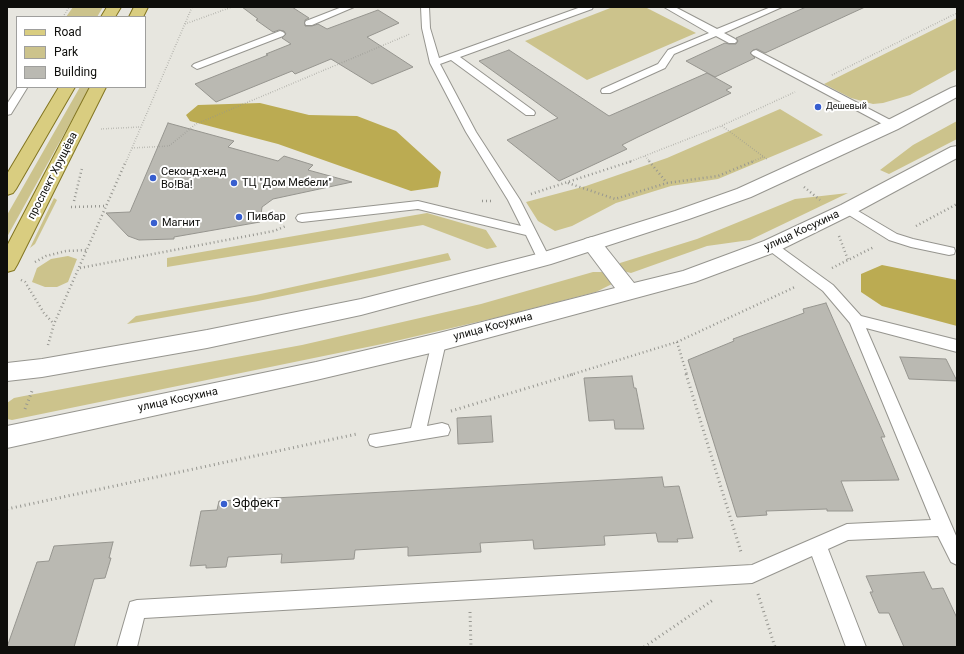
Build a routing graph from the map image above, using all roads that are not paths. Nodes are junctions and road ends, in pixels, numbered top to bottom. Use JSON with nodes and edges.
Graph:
{"nodes":[{"id":1,"x":114,"y":7,"type":"edge"},
{"id":2,"x":141,"y":7,"type":"edge"},
{"id":3,"x":350,"y":7,"type":"edge"},
{"id":4,"x":425,"y":7,"type":"edge"},
{"id":5,"x":589,"y":7,"type":"edge"},
{"id":6,"x":668,"y":7,"type":"edge"},
{"id":7,"x":778,"y":7,"type":"edge"},
{"id":8,"x":109,"y":16,"type":"edge"},
{"id":9,"x":136,"y":16,"type":"edge"},
{"id":10,"x":309,"y":23,"type":"dead end"},
{"id":11,"x":717,"y":33,"type":"junction"},
{"id":12,"x":280,"y":34,"type":"dead end"},
{"id":13,"x":732,"y":41,"type":"dead end"},
{"id":14,"x":756,"y":53,"type":"dead end"},
{"id":15,"x":453,"y":57,"type":"junction"},
{"id":16,"x":435,"y":63,"type":"junction"},
{"id":17,"x":197,"y":66,"type":"dead end"},
{"id":18,"x":22,"y":88,"type":"dead end"},
{"id":19,"x":65,"y":88,"type":"edge"},
{"id":20,"x":97,"y":88,"type":"edge"},
{"id":21,"x":606,"y":90,"type":"dead end"},
{"id":22,"x":957,"y":91,"type":"edge"},
{"id":23,"x":7,"y":112,"type":"edge"},
{"id":24,"x":530,"y":113,"type":"dead end"},
{"id":25,"x":892,"y":125,"type":"junction"},
{"id":26,"x":957,"y":151,"type":"edge"},
{"id":27,"x":7,"y":189,"type":"edge"},
{"id":28,"x":848,"y":209,"type":"junction"},
{"id":29,"x":302,"y":218,"type":"road end"},
{"id":30,"x":529,"y":232,"type":"junction"},
{"id":31,"x":592,"y":244,"type":"junction"},
{"id":32,"x":771,"y":246,"type":"junction"},
{"id":33,"x":949,"y":251,"type":"dead end"},
{"id":34,"x":544,"y":259,"type":"junction"},
{"id":35,"x":7,"y":265,"type":"edge"},
{"id":36,"x":629,"y":292,"type":"junction"},
{"id":37,"x":856,"y":320,"type":"junction"},
{"id":38,"x":439,"y":342,"type":"junction"},
{"id":39,"x":957,"y":346,"type":"edge"},
{"id":40,"x":7,"y":372,"type":"edge"},
{"id":41,"x":419,"y":427,"type":"junction"},
{"id":42,"x":442,"y":430,"type":"dead end"},
{"id":43,"x":11,"y":435,"type":"edge"},
{"id":44,"x":376,"y":440,"type":"dead end"},
{"id":45,"x":943,"y":528,"type":"junction"},
{"id":46,"x":817,"y":546,"type":"junction"},
{"id":47,"x":957,"y":556,"type":"edge"},
{"id":48,"x":127,"y":647,"type":"edge"},
{"id":49,"x":856,"y":647,"type":"edge"}],
"edges":[{"from":1,"to":8,"type":"main road"},
{"from":2,"to":9,"type":"main road"},
{"from":3,"to":10,"type":"lane"},
{"from":4,"to":16,"type":"lane"},
{"from":5,"to":15,"type":"lane"},
{"from":6,"to":11,"type":"lane"},
{"from":7,"to":11,"type":"lane"},
{"from":11,"to":13,"type":"lane"},
{"from":11,"to":21,"type":"lane"},
{"from":12,"to":17,"type":"lane"},
{"from":14,"to":25,"type":"lane"},
{"from":15,"to":16,"type":"lane"},
{"from":15,"to":24,"type":"lane"},
{"from":16,"to":30,"type":"lane"},
{"from":18,"to":23,"type":"lane"},
{"from":19,"to":27,"type":"main road"},
{"from":20,"to":35,"type":"main road","name":"проспект Хрущёва"},
{"from":22,"to":25,"type":"main road"},
{"from":25,"to":31,"type":"main road"},
{"from":26,"to":28,"type":"main road","name":"улица Косухина"},
{"from":28,"to":32,"type":"main road","name":"улица Косухина"},
{"from":28,"to":33,"type":"lane"},
{"from":29,"to":30,"type":"lane"},
{"from":30,"to":34,"type":"lane"},
{"from":31,"to":34,"type":"main road"},
{"from":31,"to":36,"type":"main road"},
{"from":32,"to":36,"type":"main road","name":"улица Косухина"},
{"from":32,"to":37,"type":"lane"},
{"from":34,"to":40,"type":"main road"},
{"from":36,"to":38,"type":"main road","name":"улица Косухина"},
{"from":37,"to":39,"type":"lane"},
{"from":37,"to":45,"type":"lane"},
{"from":38,"to":41,"type":"lane"},
{"from":38,"to":43,"type":"main road","name":"улица Косухина"},
{"from":41,"to":42,"type":"lane"},
{"from":41,"to":44,"type":"lane"},
{"from":45,"to":46,"type":"lane"},
{"from":45,"to":47,"type":"lane"},
{"from":46,"to":48,"type":"lane"},
{"from":46,"to":49,"type":"lane"}]}
